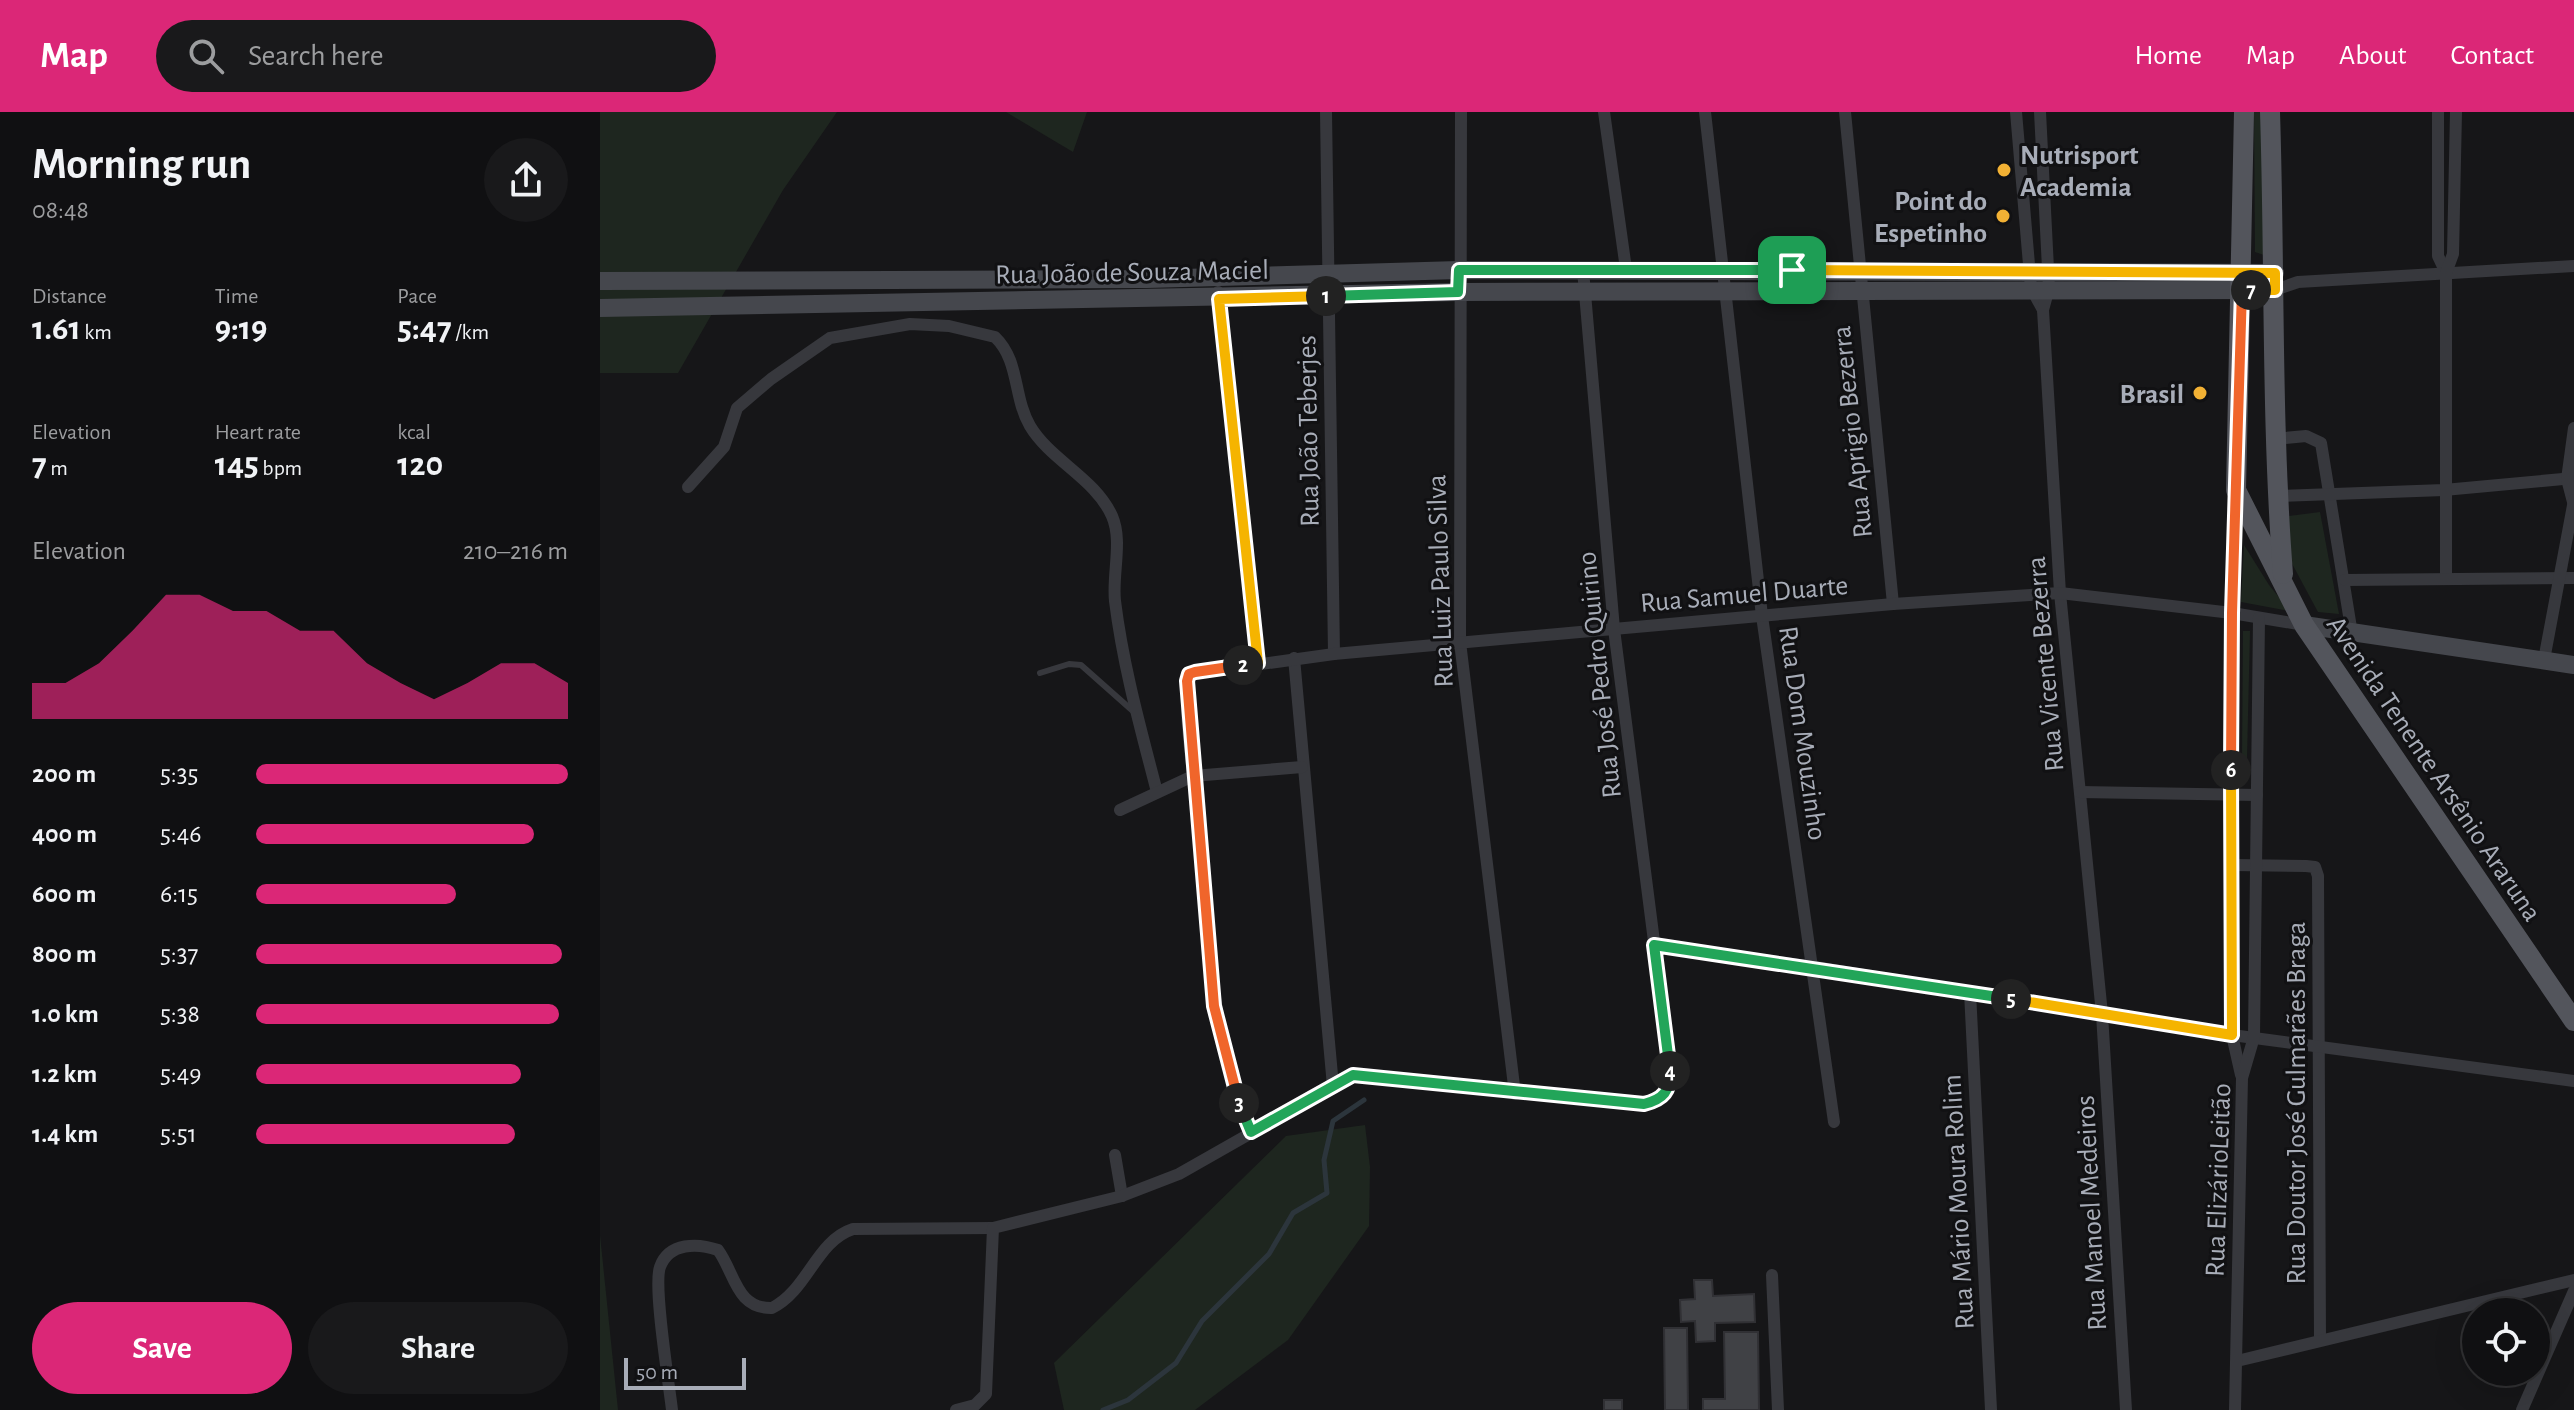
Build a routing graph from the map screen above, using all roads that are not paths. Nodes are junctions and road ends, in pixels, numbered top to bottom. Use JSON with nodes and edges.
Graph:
{"nodes":[{"id":1,"x":1326,"y":112,"type":"edge"},
{"id":2,"x":1461,"y":112,"type":"edge"},
{"id":3,"x":1604,"y":112,"type":"edge"},
{"id":4,"x":1705,"y":112,"type":"edge"},
{"id":5,"x":1845,"y":112,"type":"edge"},
{"id":6,"x":2016,"y":112,"type":"edge"},
{"id":7,"x":2040,"y":112,"type":"edge"},
{"id":8,"x":2244,"y":112,"type":"edge"},
{"id":9,"x":2270,"y":112,"type":"edge"},
{"id":10,"x":2438,"y":112,"type":"edge"},
{"id":11,"x":2456,"y":112,"type":"edge"},
{"id":12,"x":2574,"y":266,"type":"edge"},
{"id":13,"x":1626,"y":269,"type":"junction"},
{"id":14,"x":1860,"y":269,"type":"junction"},
{"id":15,"x":1459,"y":270,"type":"junction"},
{"id":16,"x":1583,"y":270,"type":"junction"},
{"id":17,"x":1724,"y":270,"type":"junction"},
{"id":18,"x":2446,"y":273,"type":"junction"},
{"id":19,"x":1328,"y":274,"type":"junction"},
{"id":20,"x":1217,"y":277,"type":"junction"},
{"id":21,"x":2040,"y":279,"type":"junction"},
{"id":22,"x":600,"y":281,"type":"edge"},
{"id":23,"x":2242,"y":281,"type":"junction"},
{"id":24,"x":2275,"y":281,"type":"junction"},
{"id":25,"x":1862,"y":290,"type":"junction"},
{"id":26,"x":1458,"y":292,"type":"junction"},
{"id":27,"x":1585,"y":292,"type":"junction"},
{"id":28,"x":1726,"y":292,"type":"junction"},
{"id":29,"x":1329,"y":296,"type":"junction"},
{"id":30,"x":1219,"y":299,"type":"junction"},
{"id":31,"x":600,"y":308,"type":"edge"},
{"id":32,"x":2574,"y":428,"type":"edge"},
{"id":33,"x":2274,"y":439,"type":"junction"},
{"id":34,"x":2570,"y":478,"type":"edge"},
{"id":35,"x":688,"y":487,"type":"dead end"},
{"id":36,"x":2236,"y":490,"type":"junction"},
{"id":37,"x":2444,"y":490,"type":"junction"},
{"id":38,"x":2330,"y":492,"type":"junction"},
{"id":39,"x":2277,"y":496,"type":"junction"},
{"id":40,"x":2573,"y":501,"type":"edge"},
{"id":41,"x":2559,"y":577,"type":"junction"},
{"id":42,"x":2446,"y":578,"type":"junction"},
{"id":43,"x":2574,"y":578,"type":"edge"},
{"id":44,"x":2345,"y":580,"type":"junction"},
{"id":45,"x":2283,"y":582,"type":"junction"},
{"id":46,"x":2060,"y":593,"type":"junction"},
{"id":47,"x":1893,"y":604,"type":"junction"},
{"id":48,"x":2232,"y":613,"type":"junction"},
{"id":49,"x":1762,"y":616,"type":"junction"},
{"id":50,"x":2259,"y":618,"type":"junction"},
{"id":51,"x":2304,"y":625,"type":"junction"},
{"id":52,"x":1614,"y":629,"type":"junction"},
{"id":53,"x":2352,"y":634,"type":"junction"},
{"id":54,"x":1460,"y":642,"type":"junction"},
{"id":55,"x":1334,"y":654,"type":"junction"},
{"id":56,"x":1294,"y":658,"type":"junction"},
{"id":57,"x":2544,"y":660,"type":"junction"},
{"id":58,"x":1258,"y":663,"type":"junction"},
{"id":59,"x":2574,"y":665,"type":"edge"},
{"id":60,"x":1040,"y":673,"type":"dead end"},
{"id":61,"x":1137,"y":714,"type":"junction"},
{"id":62,"x":1302,"y":767,"type":"junction"},
{"id":63,"x":1193,"y":776,"type":"junction"},
{"id":64,"x":1157,"y":792,"type":"junction"},
{"id":65,"x":2080,"y":792,"type":"junction"},
{"id":66,"x":2231,"y":795,"type":"junction"},
{"id":67,"x":2257,"y":795,"type":"junction"},
{"id":68,"x":1120,"y":810,"type":"dead end"},
{"id":69,"x":2232,"y":865,"type":"junction"},
{"id":70,"x":2257,"y":865,"type":"junction"},
{"id":71,"x":1654,"y":945,"type":"junction"},
{"id":72,"x":1815,"y":967,"type":"junction"},
{"id":73,"x":1970,"y":992,"type":"junction"},
{"id":74,"x":2102,"y":1014,"type":"junction"},
{"id":75,"x":2574,"y":1021,"type":"edge"},
{"id":76,"x":2232,"y":1035,"type":"junction"},
{"id":77,"x":2254,"y":1037,"type":"junction"},
{"id":78,"x":2318,"y":1046,"type":"junction"},
{"id":79,"x":2242,"y":1078,"type":"junction"},
{"id":80,"x":2574,"y":1081,"type":"edge"},
{"id":81,"x":1333,"y":1086,"type":"junction"},
{"id":82,"x":1515,"y":1094,"type":"junction"},
{"id":83,"x":1834,"y":1122,"type":"dead end"},
{"id":84,"x":1251,"y":1132,"type":"junction"},
{"id":85,"x":1115,"y":1155,"type":"dead end"},
{"id":86,"x":1122,"y":1196,"type":"junction"},
{"id":87,"x":993,"y":1228,"type":"junction"},
{"id":88,"x":1772,"y":1275,"type":"dead end"},
{"id":89,"x":2574,"y":1280,"type":"edge"},
{"id":90,"x":2574,"y":1291,"type":"edge"},
{"id":91,"x":2320,"y":1340,"type":"junction"},
{"id":92,"x":2237,"y":1361,"type":"junction"},
{"id":93,"x":672,"y":1410,"type":"edge"},
{"id":94,"x":956,"y":1410,"type":"edge"},
{"id":95,"x":1778,"y":1410,"type":"edge"},
{"id":96,"x":1991,"y":1410,"type":"edge"},
{"id":97,"x":2126,"y":1410,"type":"edge"},
{"id":98,"x":2235,"y":1410,"type":"edge"},
{"id":99,"x":2522,"y":1410,"type":"edge"}],
"edges":[{"from":1,"to":19,"type":"street","name":"Rua João Teberjes"},
{"from":2,"to":15,"type":"street","name":"Rua Luiz Paulo Silva"},
{"from":3,"to":13,"type":"street"},
{"from":4,"to":17,"type":"street","name":"Rua Dom Mouzinho"},
{"from":5,"to":14,"type":"street","name":"Rua Aprigio Bezerra"},
{"from":6,"to":21,"type":"street","name":"Rua Vicente Bezerra"},
{"from":7,"to":21,"type":"street","name":"Rua Vicente Bezerra"},
{"from":8,"to":23,"type":"main road"},
{"from":9,"to":24,"type":"main road"},
{"from":10,"to":18,"type":"street"},
{"from":11,"to":18,"type":"street"},
{"from":12,"to":18,"type":"street"},
{"from":13,"to":16,"type":"street","name":"Rua João de Souza Maciel"},
{"from":13,"to":17,"type":"street","name":"Rua João de Souza Maciel"},
{"from":14,"to":17,"type":"street","name":"Rua João de Souza Maciel"},
{"from":14,"to":21,"type":"street","name":"Rua João de Souza Maciel"},
{"from":14,"to":25,"type":"street","name":"Rua Aprigio Bezerra"},
{"from":15,"to":16,"type":"street","name":"Rua João de Souza Maciel"},
{"from":15,"to":19,"type":"street","name":"Rua João de Souza Maciel"},
{"from":15,"to":26,"type":"street","name":"Rua Luiz Paulo Silva"},
{"from":16,"to":27,"type":"street","name":"Rua José Pedro Quirino"},
{"from":17,"to":28,"type":"street","name":"Rua Dom Mouzinho"},
{"from":18,"to":24,"type":"street"},
{"from":18,"to":37,"type":"street"},
{"from":19,"to":20,"type":"street","name":"Rua João de Souza Maciel"},
{"from":19,"to":29,"type":"street","name":"Rua João Teberjes"},
{"from":20,"to":22,"type":"street","name":"Rua João de Souza Maciel"},
{"from":20,"to":30,"type":"street"},
{"from":21,"to":23,"type":"street"},
{"from":21,"to":25,"type":"street","name":"Rua João de Souza Maciel"},
{"from":21,"to":46,"type":"street","name":"Rua Vicente Bezerra"},
{"from":23,"to":24,"type":"street"},
{"from":23,"to":36,"type":"main road"},
{"from":24,"to":33,"type":"main road"},
{"from":25,"to":28,"type":"street","name":"Rua João de Souza Maciel"},
{"from":25,"to":47,"type":"street","name":"Rua Aprigio Bezerra"},
{"from":26,"to":27,"type":"street","name":"Rua João de Souza Maciel"},
{"from":26,"to":29,"type":"street","name":"Rua João de Souza Maciel"},
{"from":26,"to":54,"type":"street","name":"Rua Luiz Paulo Silva"},
{"from":27,"to":28,"type":"street","name":"Rua João de Souza Maciel"},
{"from":27,"to":52,"type":"street","name":"Rua José Pedro Quirino"},
{"from":28,"to":49,"type":"street","name":"Rua Dom Mouzinho"},
{"from":29,"to":30,"type":"street","name":"Rua João de Souza Maciel"},
{"from":29,"to":55,"type":"street","name":"Rua João Teberjes"},
{"from":30,"to":31,"type":"street","name":"Rua João de Souza Maciel"},
{"from":30,"to":58,"type":"street"},
{"from":32,"to":34,"type":"street"},
{"from":33,"to":38,"type":"street"},
{"from":33,"to":39,"type":"main road"},
{"from":34,"to":37,"type":"street"},
{"from":34,"to":40,"type":"street"},
{"from":35,"to":61,"type":"street"},
{"from":36,"to":45,"type":"main road","name":"Avenida Tenente Arsênio Araruna"},
{"from":36,"to":48,"type":"street"},
{"from":37,"to":38,"type":"street"},
{"from":37,"to":42,"type":"street"},
{"from":38,"to":39,"type":"street"},
{"from":38,"to":44,"type":"street"},
{"from":39,"to":45,"type":"main road"},
{"from":40,"to":41,"type":"street"},
{"from":41,"to":42,"type":"street"},
{"from":41,"to":43,"type":"street"},
{"from":41,"to":57,"type":"street"},
{"from":42,"to":44,"type":"street"},
{"from":44,"to":53,"type":"street"},
{"from":45,"to":51,"type":"main road","name":"Avenida Tenente Arsênio Araruna"},
{"from":46,"to":47,"type":"street","name":"Rua Samuel Duarte"},
{"from":46,"to":48,"type":"street","name":"Rua Samuel Duarte"},
{"from":46,"to":65,"type":"street","name":"Rua Vicente Bezerra"},
{"from":47,"to":49,"type":"street","name":"Rua Samuel Duarte"},
{"from":48,"to":50,"type":"street","name":"Rua Samuel Duarte"},
{"from":48,"to":66,"type":"street"},
{"from":49,"to":52,"type":"street","name":"Rua Samuel Duarte"},
{"from":49,"to":72,"type":"street","name":"Rua Dom Mouzinho"},
{"from":50,"to":51,"type":"street","name":"Rua Samuel Duarte"},
{"from":50,"to":67,"type":"street","name":"Rua ElizárioLeitão"},
{"from":51,"to":53,"type":"street"},
{"from":51,"to":75,"type":"main road","name":"Avenida Tenente Arsênio Araruna"},
{"from":52,"to":54,"type":"street","name":"Rua Samuel Duarte"},
{"from":52,"to":71,"type":"street","name":"Rua José Pedro Quirino"},
{"from":53,"to":57,"type":"street"},
{"from":54,"to":55,"type":"street","name":"Rua Samuel Duarte"},
{"from":54,"to":82,"type":"street","name":"Rua Luiz Paulo Silva"},
{"from":55,"to":56,"type":"street","name":"Rua Samuel Duarte"},
{"from":56,"to":58,"type":"street","name":"Rua Samuel Duarte"},
{"from":56,"to":62,"type":"street"},
{"from":57,"to":59,"type":"street"},
{"from":58,"to":63,"type":"street","name":"Rua Samuel Duarte"},
{"from":60,"to":61,"type":"lane"},
{"from":61,"to":64,"type":"street"},
{"from":62,"to":63,"type":"street"},
{"from":62,"to":81,"type":"street"},
{"from":63,"to":64,"type":"street"},
{"from":63,"to":84,"type":"street"},
{"from":64,"to":68,"type":"street"},
{"from":65,"to":66,"type":"street"},
{"from":65,"to":74,"type":"street","name":"Rua Vicente Bezerra"},
{"from":66,"to":67,"type":"street"},
{"from":66,"to":69,"type":"street"},
{"from":67,"to":70,"type":"street","name":"Rua ElizárioLeitão"},
{"from":69,"to":70,"type":"street"},
{"from":69,"to":76,"type":"street"},
{"from":70,"to":77,"type":"street","name":"Rua ElizárioLeitão"},
{"from":70,"to":78,"type":"street","name":"Rua Doutor José Gulmarães Braga"},
{"from":71,"to":72,"type":"street"},
{"from":71,"to":82,"type":"street","name":"Rua José Pedro Quirino"},
{"from":72,"to":73,"type":"street"},
{"from":72,"to":83,"type":"street","name":"Rua Dom Mouzinho"},
{"from":73,"to":74,"type":"street"},
{"from":73,"to":96,"type":"street","name":"Rua Mário Moura Rolim"},
{"from":74,"to":76,"type":"street"},
{"from":74,"to":97,"type":"street","name":"Rua Manoel Medeiros"},
{"from":76,"to":77,"type":"street"},
{"from":76,"to":79,"type":"street"},
{"from":77,"to":78,"type":"street"},
{"from":77,"to":79,"type":"street","name":"Rua ElizárioLeitão"},
{"from":78,"to":80,"type":"street"},
{"from":78,"to":91,"type":"street","name":"Rua Doutor José Gulmarães Braga"},
{"from":79,"to":92,"type":"street","name":"Rua ElizárioLeitão"},
{"from":81,"to":82,"type":"street"},
{"from":81,"to":84,"type":"street"},
{"from":84,"to":86,"type":"street"},
{"from":85,"to":86,"type":"street"},
{"from":86,"to":87,"type":"street"},
{"from":87,"to":93,"type":"street"},
{"from":87,"to":94,"type":"street"},
{"from":88,"to":95,"type":"street"},
{"from":89,"to":91,"type":"street"},
{"from":90,"to":99,"type":"street"},
{"from":91,"to":92,"type":"street"},
{"from":92,"to":98,"type":"street","name":"Rua ElizárioLeitão"}]}
